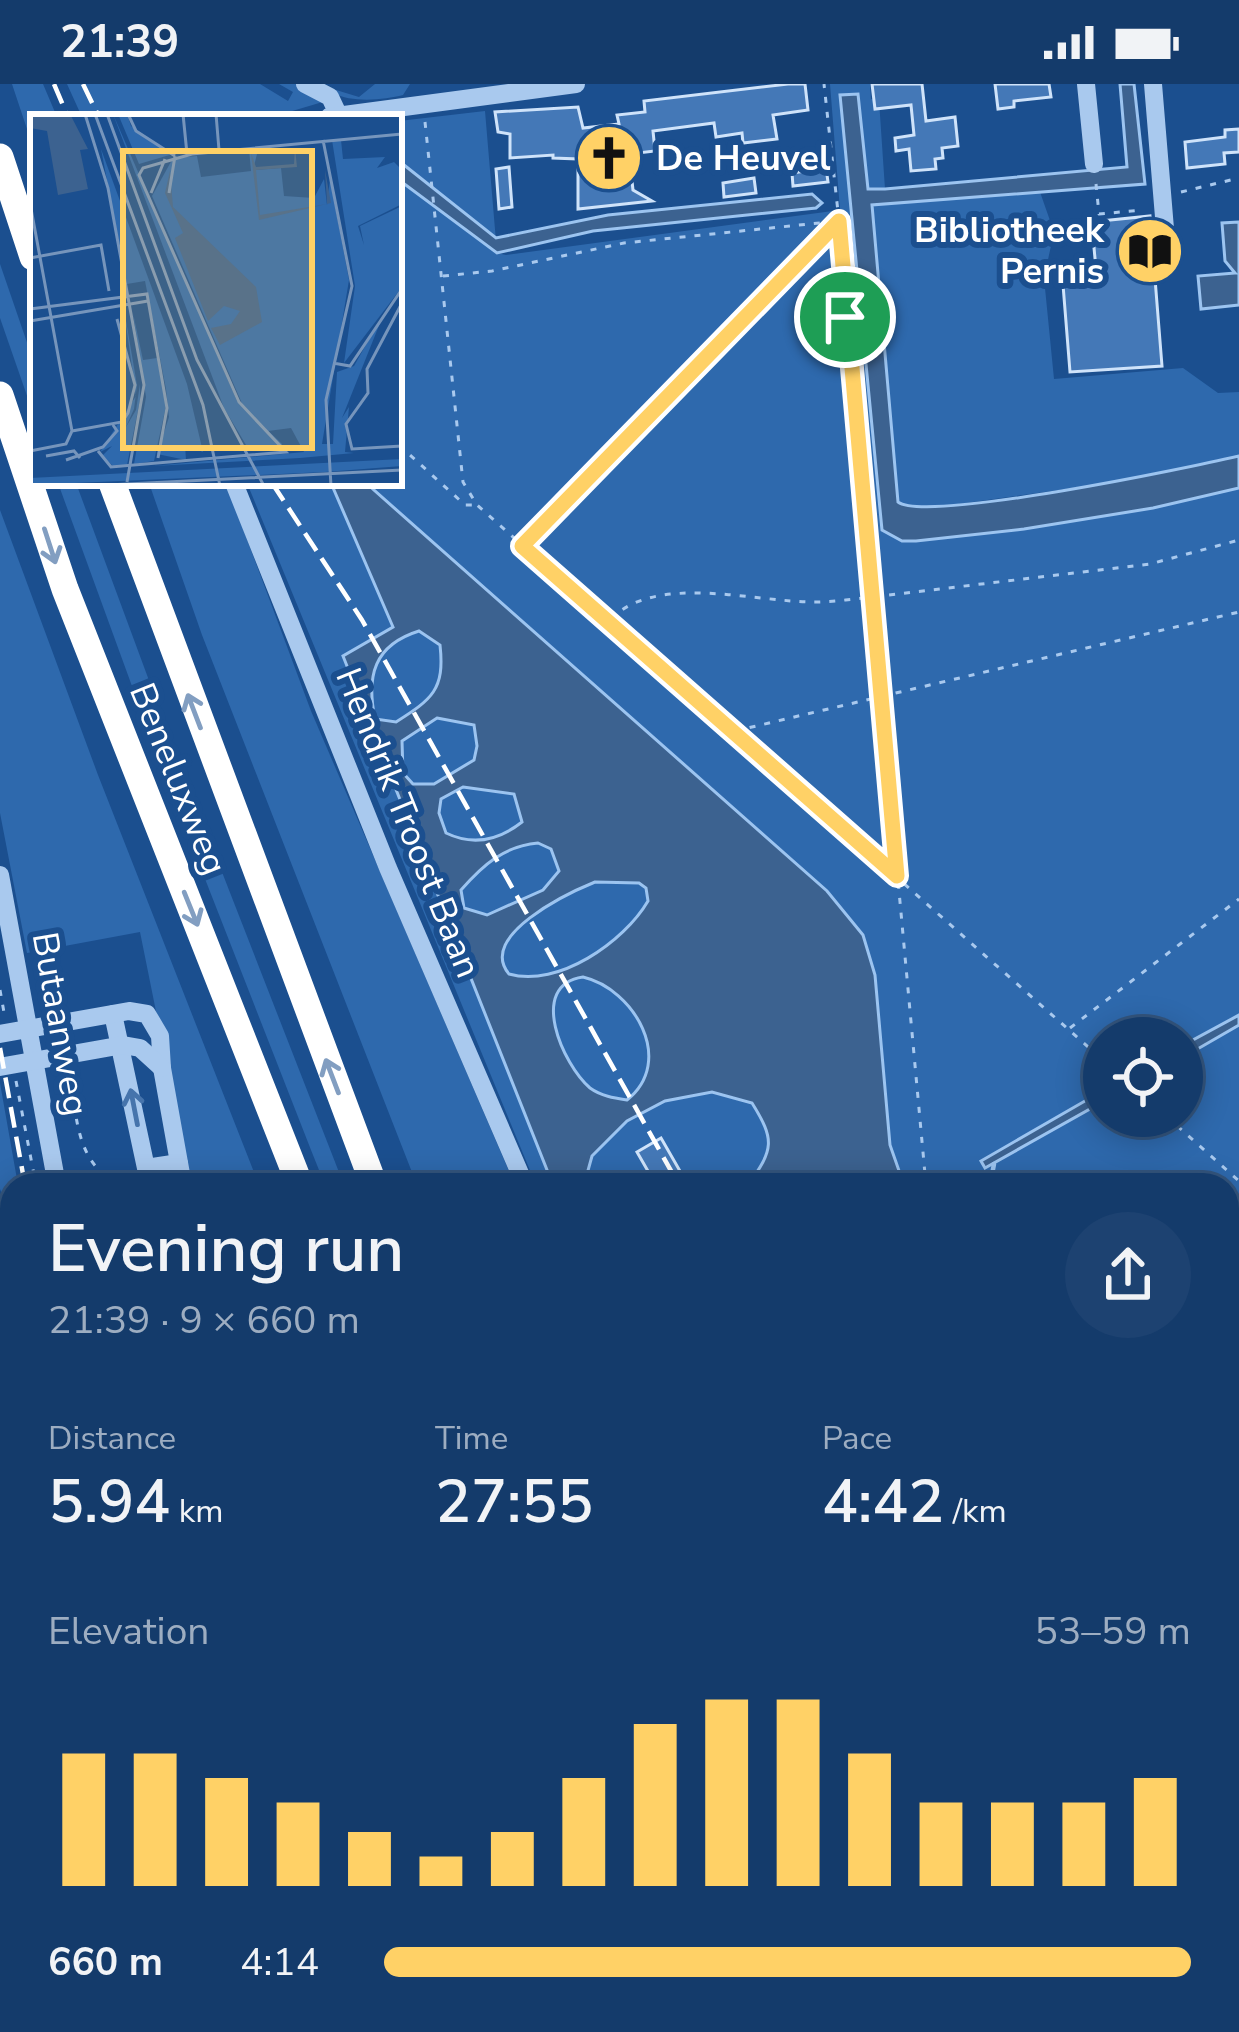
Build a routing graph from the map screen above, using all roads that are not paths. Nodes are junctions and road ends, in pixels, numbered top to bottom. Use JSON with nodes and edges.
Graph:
{"nodes":[{"id":1,"x":305,"y":84,"type":"edge"},
{"id":2,"x":576,"y":84,"type":"edge"},
{"id":3,"x":1086,"y":84,"type":"edge"},
{"id":4,"x":1153,"y":84,"type":"edge"},
{"id":5,"x":419,"y":94,"type":"edge"},
{"id":6,"x":334,"y":114,"type":"edge"},
{"id":7,"x":343,"y":114,"type":"edge"},
{"id":8,"x":0,"y":157,"type":"edge"},
{"id":9,"x":1094,"y":164,"type":"road end"},
{"id":10,"x":1166,"y":241,"type":"dead end"},
{"id":11,"x":30,"y":247,"type":"edge"},
{"id":12,"x":0,"y":395,"type":"edge"},
{"id":13,"x":30,"y":486,"type":"edge"},
{"id":14,"x":30,"y":486,"type":"edge"},
{"id":15,"x":113,"y":486,"type":"edge"},
{"id":16,"x":236,"y":486,"type":"edge"},
{"id":17,"x":0,"y":875,"type":"edge"},
{"id":18,"x":113,"y":1014,"type":"junction"},
{"id":19,"x":12,"y":1032,"type":"edge"},
{"id":20,"x":122,"y":1045,"type":"junction"},
{"id":21,"x":15,"y":1064,"type":"edge"},
{"id":22,"x":162,"y":1068,"type":"junction"},
{"id":23,"x":179,"y":1163,"type":"junction"},
{"id":24,"x":52,"y":1173,"type":"edge"},
{"id":25,"x":181,"y":1173,"type":"edge"},
{"id":26,"x":295,"y":1173,"type":"edge"},
{"id":27,"x":370,"y":1173,"type":"edge"},
{"id":28,"x":520,"y":1173,"type":"edge"}],
"edges":[{"from":1,"to":6,"type":"street"},
{"from":2,"to":5,"type":"street"},
{"from":3,"to":9,"type":"street"},
{"from":4,"to":10,"type":"street"},
{"from":5,"to":7,"type":"street"},
{"from":8,"to":11,"type":"highway"},
{"from":12,"to":13,"type":"highway","name":"Beneluxweg","one_way":true},
{"from":14,"to":26,"type":"highway","name":"Beneluxweg","one_way":true},
{"from":27,"to":15,"type":"highway","name":"Beneluxweg","one_way":true},
{"from":16,"to":28,"type":"street","name":"Hendrik Troost Baan"},
{"from":17,"to":19,"type":"street","name":"Butaanweg"},
{"from":18,"to":19,"type":"street"},
{"from":18,"to":20,"type":"street"},
{"from":18,"to":22,"type":"street"},
{"from":19,"to":21,"type":"street","name":"Butaanweg"},
{"from":20,"to":21,"type":"street"},
{"from":20,"to":22,"type":"street"},
{"from":23,"to":20,"type":"street","one_way":true},
{"from":21,"to":24,"type":"street","name":"Butaanweg"},
{"from":22,"to":23,"type":"street"},
{"from":23,"to":25,"type":"street"}]}
